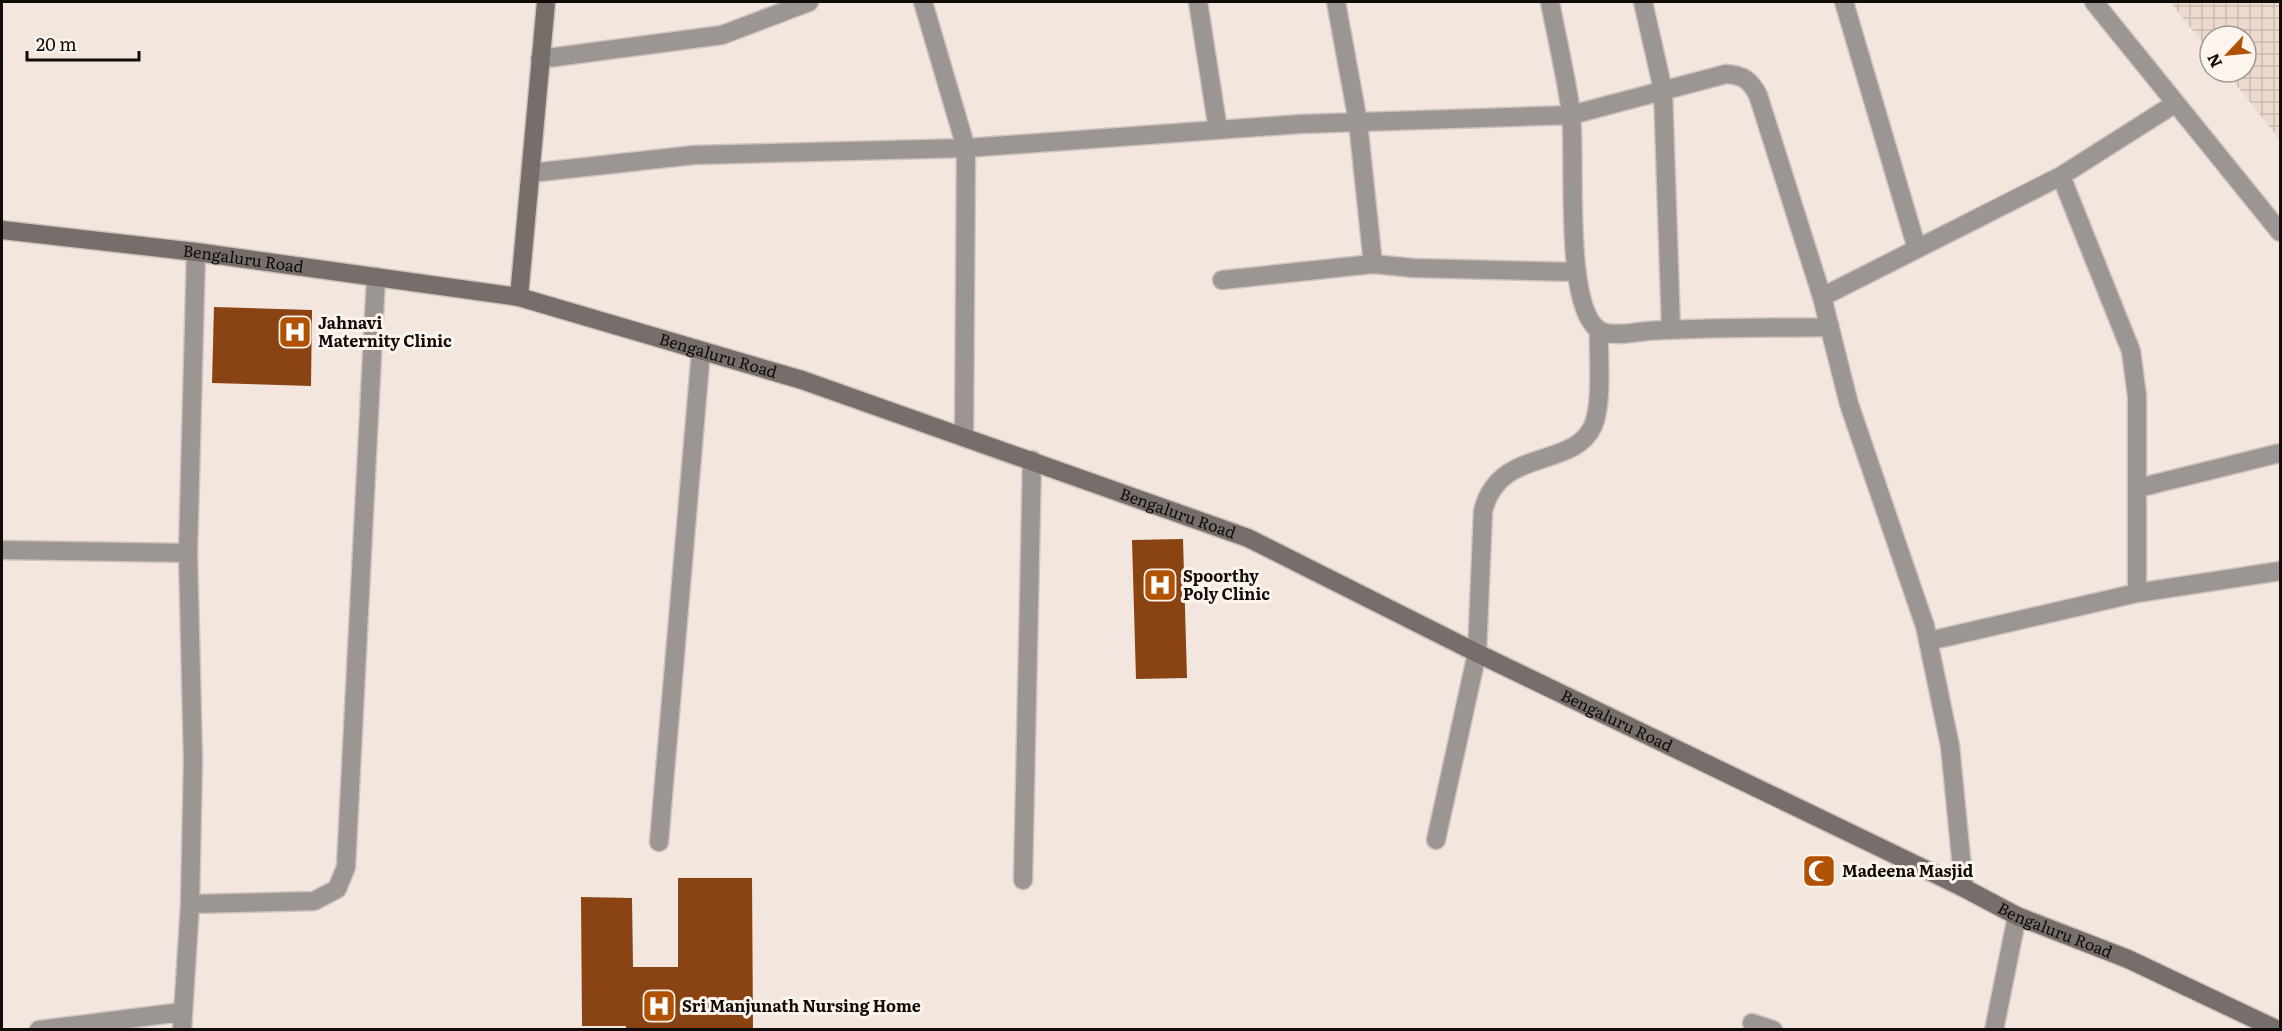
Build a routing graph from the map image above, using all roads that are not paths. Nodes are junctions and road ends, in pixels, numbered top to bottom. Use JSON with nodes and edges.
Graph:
{"nodes":[{"id":1,"x":546,"y":2,"type":"edge"},
{"id":2,"x":923,"y":2,"type":"edge"},
{"id":3,"x":1198,"y":2,"type":"edge"},
{"id":4,"x":1336,"y":2,"type":"edge"},
{"id":5,"x":1550,"y":2,"type":"edge"},
{"id":6,"x":1643,"y":2,"type":"edge"},
{"id":7,"x":1844,"y":2,"type":"edge"},
{"id":8,"x":2094,"y":2,"type":"edge"},
{"id":9,"x":800,"y":4,"type":"edge"},
{"id":10,"x":540,"y":59,"type":"junction"},
{"id":11,"x":1663,"y":90,"type":"junction"},
{"id":12,"x":2176,"y":103,"type":"junction"},
{"id":13,"x":1571,"y":115,"type":"junction"},
{"id":14,"x":1358,"y":122,"type":"junction"},
{"id":15,"x":1218,"y":130,"type":"junction"},
{"id":16,"x":966,"y":148,"type":"junction"},
{"id":17,"x":531,"y":173,"type":"junction"},
{"id":18,"x":2061,"y":176,"type":"junction"},
{"id":19,"x":2,"y":230,"type":"edge"},
{"id":20,"x":2280,"y":232,"type":"edge"},
{"id":21,"x":1917,"y":249,"type":"junction"},
{"id":22,"x":196,"y":252,"type":"junction"},
{"id":23,"x":1373,"y":264,"type":"junction"},
{"id":24,"x":1576,"y":272,"type":"junction"},
{"id":25,"x":376,"y":277,"type":"junction"},
{"id":26,"x":1222,"y":280,"type":"dead end"},
{"id":27,"x":519,"y":297,"type":"junction"},
{"id":28,"x":1822,"y":297,"type":"junction"},
{"id":29,"x":1830,"y":327,"type":"junction"},
{"id":30,"x":1671,"y":329,"type":"junction"},
{"id":31,"x":1599,"y":330,"type":"junction"},
{"id":32,"x":701,"y":351,"type":"junction"},
{"id":33,"x":964,"y":436,"type":"junction"},
{"id":34,"x":2280,"y":453,"type":"edge"},
{"id":35,"x":1032,"y":460,"type":"junction"},
{"id":36,"x":2138,"y":488,"type":"junction"},
{"id":37,"x":2,"y":550,"type":"edge"},
{"id":38,"x":188,"y":553,"type":"junction"},
{"id":39,"x":2280,"y":571,"type":"edge"},
{"id":40,"x":2137,"y":593,"type":"junction"},
{"id":41,"x":1929,"y":641,"type":"junction"},
{"id":42,"x":1477,"y":653,"type":"junction"},
{"id":43,"x":1436,"y":840,"type":"dead end"},
{"id":44,"x":659,"y":842,"type":"dead end"},
{"id":45,"x":1023,"y":880,"type":"dead end"},
{"id":46,"x":1964,"y":888,"type":"junction"},
{"id":47,"x":190,"y":904,"type":"junction"},
{"id":48,"x":2017,"y":916,"type":"junction"},
{"id":49,"x":182,"y":1021,"type":"edge"},
{"id":50,"x":1752,"y":1023,"type":"dead end"},
{"id":51,"x":39,"y":1029,"type":"edge"},
{"id":52,"x":1773,"y":1029,"type":"edge"},
{"id":53,"x":1994,"y":1029,"type":"edge"},
{"id":54,"x":2278,"y":1029,"type":"edge"}],
"edges":[{"from":1,"to":10,"type":"street"},
{"from":2,"to":16,"type":"street"},
{"from":3,"to":15,"type":"street"},
{"from":4,"to":14,"type":"street"},
{"from":5,"to":13,"type":"street"},
{"from":6,"to":11,"type":"street"},
{"from":7,"to":21,"type":"street"},
{"from":8,"to":12,"type":"street"},
{"from":9,"to":10,"type":"street"},
{"from":10,"to":17,"type":"street"},
{"from":11,"to":13,"type":"street"},
{"from":11,"to":28,"type":"street"},
{"from":11,"to":30,"type":"street"},
{"from":12,"to":18,"type":"street"},
{"from":12,"to":20,"type":"street"},
{"from":13,"to":14,"type":"street"},
{"from":13,"to":24,"type":"street"},
{"from":14,"to":15,"type":"street"},
{"from":14,"to":23,"type":"street"},
{"from":15,"to":16,"type":"street"},
{"from":16,"to":17,"type":"street"},
{"from":16,"to":33,"type":"street"},
{"from":17,"to":27,"type":"street"},
{"from":18,"to":21,"type":"street"},
{"from":18,"to":36,"type":"street"},
{"from":19,"to":22,"type":"street","name":"Bengaluru Road"},
{"from":21,"to":28,"type":"street"},
{"from":22,"to":25,"type":"street","name":"Bengaluru Road"},
{"from":22,"to":38,"type":"street"},
{"from":23,"to":24,"type":"street"},
{"from":23,"to":26,"type":"street"},
{"from":24,"to":31,"type":"street"},
{"from":25,"to":27,"type":"street","name":"Bengaluru Road"},
{"from":25,"to":47,"type":"street"},
{"from":27,"to":32,"type":"street","name":"Bengaluru Road"},
{"from":28,"to":29,"type":"street"},
{"from":29,"to":30,"type":"street"},
{"from":29,"to":41,"type":"street"},
{"from":30,"to":31,"type":"street"},
{"from":31,"to":42,"type":"street"},
{"from":32,"to":33,"type":"street","name":"Bengaluru Road"},
{"from":32,"to":44,"type":"street"},
{"from":33,"to":35,"type":"street","name":"Bengaluru Road"},
{"from":34,"to":36,"type":"street"},
{"from":35,"to":42,"type":"street","name":"Bengaluru Road"},
{"from":35,"to":45,"type":"street"},
{"from":36,"to":40,"type":"street"},
{"from":37,"to":38,"type":"street"},
{"from":38,"to":47,"type":"street"},
{"from":39,"to":40,"type":"street"},
{"from":40,"to":41,"type":"street"},
{"from":41,"to":46,"type":"street"},
{"from":42,"to":43,"type":"street"},
{"from":42,"to":46,"type":"street","name":"Bengaluru Road"},
{"from":46,"to":48,"type":"street","name":"Bengaluru Road"},
{"from":47,"to":49,"type":"street"},
{"from":48,"to":53,"type":"street"},
{"from":48,"to":54,"type":"street","name":"Bengaluru Road"},
{"from":49,"to":51,"type":"street"},
{"from":50,"to":52,"type":"street"}]}
